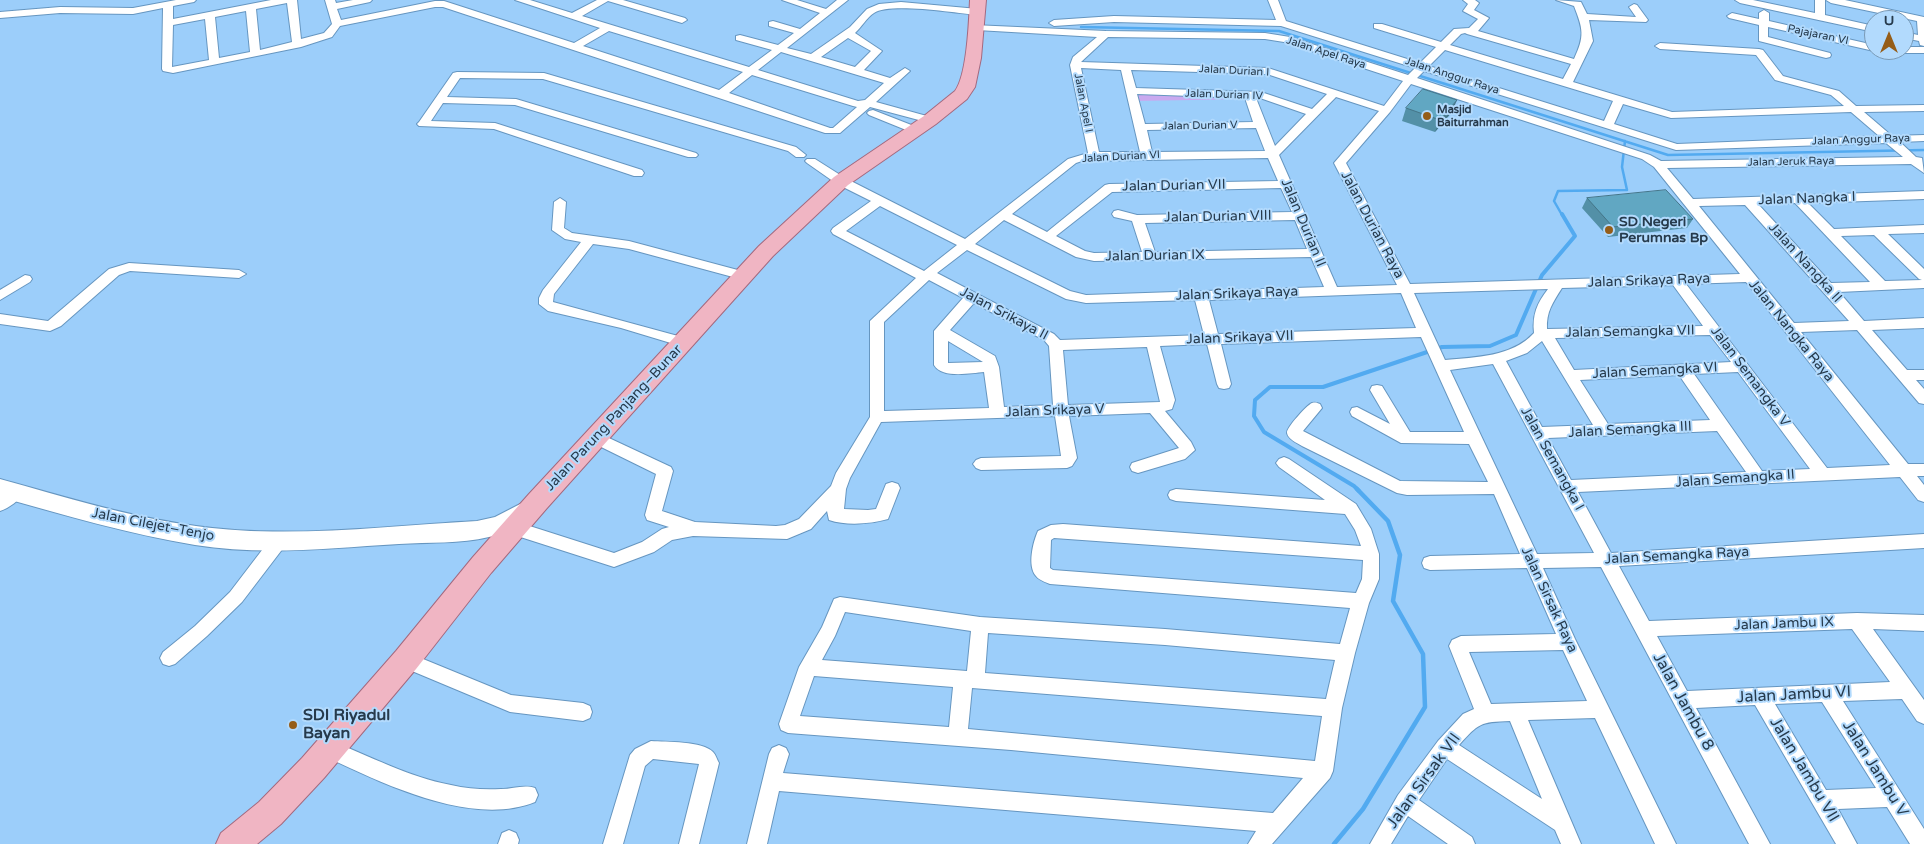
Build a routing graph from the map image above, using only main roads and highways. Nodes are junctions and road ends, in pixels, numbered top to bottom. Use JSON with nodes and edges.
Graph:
{"nodes":[{"id":1,"x":978,"y":15,"type":"edge"},
{"id":2,"x":5,"y":495,"type":"edge"},
{"id":3,"x":538,"y":501,"type":"junction"},
{"id":4,"x":458,"y":531,"type":"junction"},
{"id":5,"x":482,"y":565,"type":"junction"},
{"id":6,"x":232,"y":844,"type":"edge"}],
"edges":[{"from":1,"to":3,"type":"main road","name":"Jalan Parung Panjang–Bunar"},
{"from":2,"to":4,"type":"main road","name":"Jalan Cilejet–Tenjo"},
{"from":3,"to":4,"type":"main road","name":"Jalan Cilejet–Tenjo"},
{"from":3,"to":5,"type":"main road","name":"Jalan Parung Panjang–Bunar"},
{"from":4,"to":5,"type":"main road","name":"Jalan Cilejet–Tenjo"},
{"from":5,"to":6,"type":"main road","name":"Jalan Parung Panjang–Bunar"}]}
